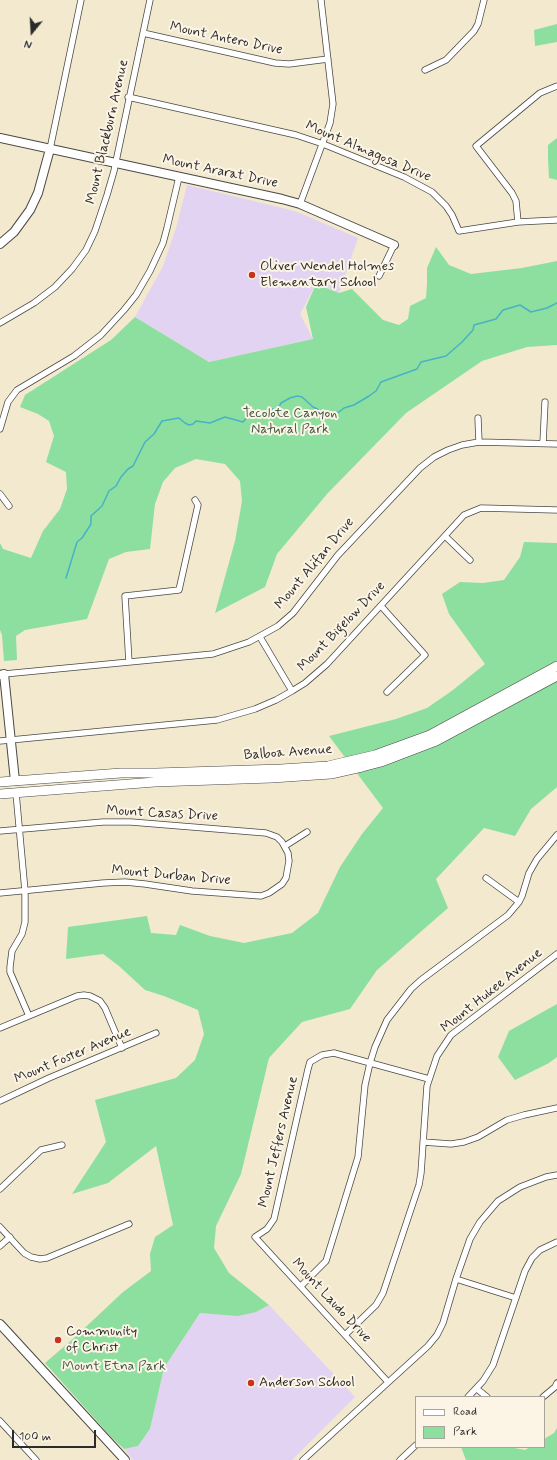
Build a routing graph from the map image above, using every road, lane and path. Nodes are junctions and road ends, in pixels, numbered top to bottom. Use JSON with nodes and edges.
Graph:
{"nodes":[{"id":1,"x":81,"y":0,"type":"edge"},
{"id":2,"x":150,"y":0,"type":"edge"},
{"id":3,"x":320,"y":0,"type":"edge"},
{"id":4,"x":484,"y":0,"type":"edge"},
{"id":5,"x":143,"y":33,"type":"junction"},
{"id":6,"x":328,"y":59,"type":"junction"},
{"id":7,"x":425,"y":70,"type":"dead end"},
{"id":8,"x":557,"y":86,"type":"edge"},
{"id":9,"x":128,"y":97,"type":"junction"},
{"id":10,"x":0,"y":138,"type":"edge"},
{"id":11,"x":323,"y":144,"type":"junction"},
{"id":12,"x":50,"y":149,"type":"junction"},
{"id":13,"x":115,"y":163,"type":"junction"},
{"id":14,"x":179,"y":177,"type":"junction"},
{"id":15,"x":300,"y":204,"type":"junction"},
{"id":16,"x":557,"y":220,"type":"edge"},
{"id":17,"x":518,"y":222,"type":"junction"},
{"id":18,"x":0,"y":244,"type":"edge"},
{"id":19,"x":394,"y":245,"type":"joint"},
{"id":20,"x":379,"y":276,"type":"dead end"},
{"id":21,"x":0,"y":323,"type":"edge"},
{"id":22,"x":545,"y":402,"type":"dead end"},
{"id":23,"x":478,"y":418,"type":"dead end"},
{"id":24,"x":0,"y":429,"type":"edge"},
{"id":25,"x":478,"y":442,"type":"junction"},
{"id":26,"x":543,"y":443,"type":"junction"},
{"id":27,"x":557,"y":444,"type":"edge"},
{"id":28,"x":0,"y":494,"type":"edge"},
{"id":29,"x":195,"y":500,"type":"dead end"},
{"id":30,"x":9,"y":506,"type":"dead end"},
{"id":31,"x":557,"y":510,"type":"edge"},
{"id":32,"x":446,"y":536,"type":"junction"},
{"id":33,"x":470,"y":560,"type":"dead end"},
{"id":34,"x":381,"y":606,"type":"junction"},
{"id":35,"x":260,"y":637,"type":"junction"},
{"id":36,"x":129,"y":662,"type":"junction"},
{"id":37,"x":557,"y":666,"type":"edge"},
{"id":38,"x":2,"y":675,"type":"edge"},
{"id":39,"x":557,"y":676,"type":"edge"},
{"id":40,"x":292,"y":691,"type":"junction"},
{"id":41,"x":387,"y":692,"type":"dead end"},
{"id":42,"x":10,"y":740,"type":"junction"},
{"id":43,"x":0,"y":741,"type":"edge"},
{"id":44,"x":45,"y":778,"type":"junction"},
{"id":45,"x":14,"y":781,"type":"junction"},
{"id":46,"x":0,"y":782,"type":"edge"},
{"id":47,"x":16,"y":792,"type":"junction"},
{"id":48,"x":0,"y":793,"type":"edge"},
{"id":49,"x":18,"y":829,"type":"junction"},
{"id":50,"x":0,"y":831,"type":"edge"},
{"id":51,"x":306,"y":832,"type":"dead end"},
{"id":52,"x":557,"y":835,"type":"edge"},
{"id":53,"x":285,"y":846,"type":"junction"},
{"id":54,"x":486,"y":878,"type":"dead end"},
{"id":55,"x":25,"y":891,"type":"junction"},
{"id":56,"x":0,"y":893,"type":"edge"},
{"id":57,"x":519,"y":902,"type":"junction"},
{"id":58,"x":557,"y":954,"type":"edge"},
{"id":59,"x":29,"y":1016,"type":"junction"},
{"id":60,"x":0,"y":1028,"type":"edge"},
{"id":61,"x":156,"y":1034,"type":"dead end"},
{"id":62,"x":122,"y":1048,"type":"junction"},
{"id":63,"x":370,"y":1063,"type":"junction"},
{"id":64,"x":429,"y":1079,"type":"junction"},
{"id":65,"x":0,"y":1101,"type":"edge"},
{"id":66,"x":557,"y":1108,"type":"edge"},
{"id":67,"x":423,"y":1142,"type":"junction"},
{"id":68,"x":62,"y":1144,"type":"dead end"},
{"id":69,"x":557,"y":1175,"type":"edge"},
{"id":70,"x":0,"y":1189,"type":"edge"},
{"id":71,"x":129,"y":1224,"type":"dead end"},
{"id":72,"x":0,"y":1227,"type":"edge"},
{"id":73,"x":10,"y":1237,"type":"junction"},
{"id":74,"x":255,"y":1237,"type":"joint"},
{"id":75,"x":557,"y":1242,"type":"edge"},
{"id":76,"x":0,"y":1246,"type":"edge"},
{"id":77,"x":456,"y":1279,"type":"junction"},
{"id":78,"x":301,"y":1286,"type":"junction"},
{"id":79,"x":516,"y":1298,"type":"junction"},
{"id":80,"x":0,"y":1324,"type":"edge"},
{"id":81,"x":345,"y":1335,"type":"junction"},
{"id":82,"x":388,"y":1382,"type":"junction"},
{"id":83,"x":557,"y":1383,"type":"edge"},
{"id":84,"x":477,"y":1389,"type":"junction"},
{"id":85,"x":469,"y":1396,"type":"edge"},
{"id":86,"x":485,"y":1396,"type":"edge"},
{"id":87,"x":544,"y":1396,"type":"edge"},
{"id":88,"x":0,"y":1421,"type":"edge"},
{"id":89,"x":415,"y":1446,"type":"edge"},
{"id":90,"x":36,"y":1460,"type":"edge"},
{"id":91,"x":125,"y":1460,"type":"edge"},
{"id":92,"x":303,"y":1460,"type":"edge"},
{"id":93,"x":400,"y":1460,"type":"edge"}],
"edges":[{"from":1,"to":12,"type":"street"},
{"from":2,"to":5,"type":"street","name":"Mount Blackburn Avenue"},
{"from":3,"to":6,"type":"street"},
{"from":4,"to":7,"type":"street"},
{"from":5,"to":6,"type":"street","name":"Mount Antero Drive"},
{"from":5,"to":9,"type":"street","name":"Mount Blackburn Avenue"},
{"from":6,"to":11,"type":"street"},
{"from":8,"to":17,"type":"street"},
{"from":9,"to":11,"type":"street","name":"Mount Almagosa Drive"},
{"from":9,"to":13,"type":"street","name":"Mount Blackburn Avenue"},
{"from":10,"to":12,"type":"street","name":"Mount Ararat Drive"},
{"from":11,"to":15,"type":"street"},
{"from":11,"to":17,"type":"street","name":"Mount Almagosa Drive"},
{"from":12,"to":13,"type":"street","name":"Mount Ararat Drive"},
{"from":12,"to":18,"type":"street"},
{"from":13,"to":14,"type":"street","name":"Mount Ararat Drive"},
{"from":13,"to":21,"type":"street","name":"Mount Blackburn Avenue"},
{"from":14,"to":15,"type":"street","name":"Mount Ararat Drive"},
{"from":14,"to":24,"type":"street"},
{"from":15,"to":19,"type":"street","name":"Mount Ararat Drive"},
{"from":16,"to":17,"type":"street","name":"Mount Almagosa Drive"},
{"from":19,"to":20,"type":"street","name":"Mount Ararat Drive"},
{"from":22,"to":26,"type":"street"},
{"from":23,"to":25,"type":"street"},
{"from":25,"to":26,"type":"street","name":"Mount Alifan Drive"},
{"from":25,"to":35,"type":"street","name":"Mount Alifan Drive"},
{"from":26,"to":27,"type":"street","name":"Mount Alifan Drive"},
{"from":28,"to":30,"type":"street"},
{"from":29,"to":36,"type":"street"},
{"from":31,"to":32,"type":"street","name":"Mount Bigelow Drive"},
{"from":32,"to":33,"type":"street"},
{"from":32,"to":34,"type":"street","name":"Mount Bigelow Drive"},
{"from":34,"to":40,"type":"street","name":"Mount Bigelow Drive"},
{"from":34,"to":41,"type":"street"},
{"from":35,"to":36,"type":"street","name":"Mount Alifan Drive"},
{"from":35,"to":40,"type":"street"},
{"from":36,"to":38,"type":"street","name":"Mount Alifan Drive"},
{"from":37,"to":44,"type":"main road","name":"Balboa Avenue"},
{"from":38,"to":42,"type":"street"},
{"from":39,"to":47,"type":"main road","name":"Balboa Avenue"},
{"from":40,"to":42,"type":"street","name":"Mount Bigelow Drive"},
{"from":42,"to":43,"type":"street","name":"Mount Bigelow Drive"},
{"from":42,"to":45,"type":"street"},
{"from":44,"to":45,"type":"main road","name":"Balboa Avenue"},
{"from":44,"to":47,"type":"main road"},
{"from":45,"to":46,"type":"main road","name":"Balboa Avenue"},
{"from":45,"to":48,"type":"main road"},
{"from":47,"to":48,"type":"main road","name":"Balboa Avenue"},
{"from":47,"to":49,"type":"street"},
{"from":49,"to":50,"type":"street","name":"Mount Casas Drive"},
{"from":49,"to":53,"type":"street","name":"Mount Casas Drive"},
{"from":49,"to":55,"type":"street"},
{"from":51,"to":53,"type":"street"},
{"from":52,"to":57,"type":"street"},
{"from":53,"to":55,"type":"street","name":"Mount Durban Drive"},
{"from":54,"to":57,"type":"street"},
{"from":55,"to":56,"type":"street","name":"Mount Durban Drive"},
{"from":55,"to":59,"type":"street"},
{"from":57,"to":63,"type":"street"},
{"from":58,"to":64,"type":"street","name":"Mount Hukee Avenue"},
{"from":59,"to":60,"type":"street"},
{"from":59,"to":62,"type":"street"},
{"from":61,"to":62,"type":"street","name":"Mount Foster Avenue"},
{"from":62,"to":65,"type":"street","name":"Mount Foster Avenue"},
{"from":63,"to":64,"type":"street"},
{"from":63,"to":74,"type":"street","name":"Mount Jeffers Avenue"},
{"from":63,"to":78,"type":"street"},
{"from":64,"to":67,"type":"street","name":"Mount Hukee Avenue"},
{"from":66,"to":67,"type":"street"},
{"from":67,"to":81,"type":"street","name":"Mount Hukee Avenue"},
{"from":68,"to":70,"type":"street"},
{"from":69,"to":77,"type":"street"},
{"from":71,"to":73,"type":"street"},
{"from":72,"to":73,"type":"street"},
{"from":73,"to":76,"type":"street"},
{"from":74,"to":78,"type":"street","name":"Mount Laudo Drive"},
{"from":75,"to":79,"type":"street"},
{"from":77,"to":79,"type":"street"},
{"from":77,"to":82,"type":"street"},
{"from":78,"to":81,"type":"street","name":"Mount Laudo Drive"},
{"from":79,"to":84,"type":"street"},
{"from":80,"to":91,"type":"street"},
{"from":81,"to":82,"type":"street","name":"Mount Laudo Drive"},
{"from":82,"to":92,"type":"street"},
{"from":83,"to":87,"type":"street"},
{"from":84,"to":85,"type":"street"},
{"from":84,"to":86,"type":"street"},
{"from":88,"to":90,"type":"street"},
{"from":89,"to":93,"type":"street"}]}
